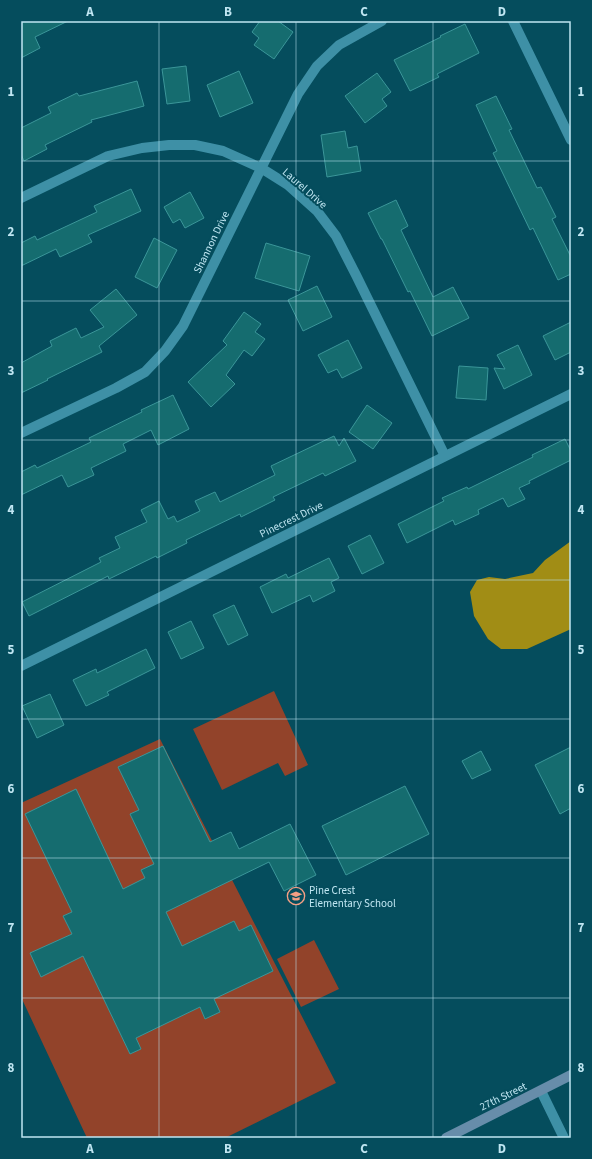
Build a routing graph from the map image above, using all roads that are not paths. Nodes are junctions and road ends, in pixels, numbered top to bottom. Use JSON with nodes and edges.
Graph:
{"nodes":[{"id":1,"x":382,"y":21,"type":"edge"},
{"id":2,"x":513,"y":21,"type":"edge"},
{"id":3,"x":571,"y":140,"type":"edge"},
{"id":4,"x":261,"y":168,"type":"junction"},
{"id":5,"x":21,"y":198,"type":"edge"},
{"id":6,"x":571,"y":394,"type":"edge"},
{"id":7,"x":21,"y":433,"type":"edge"},
{"id":8,"x":445,"y":456,"type":"junction"},
{"id":9,"x":21,"y":666,"type":"edge"},
{"id":10,"x":571,"y":1075,"type":"edge"},
{"id":11,"x":541,"y":1090,"type":"junction"},
{"id":12,"x":446,"y":1138,"type":"edge"},
{"id":13,"x":564,"y":1138,"type":"edge"}],
"edges":[{"from":1,"to":4,"type":"street","name":"Shannon Drive"},
{"from":2,"to":3,"type":"street"},
{"from":4,"to":5,"type":"street","name":"Laurel Drive"},
{"from":4,"to":7,"type":"street","name":"Shannon Drive"},
{"from":4,"to":8,"type":"street","name":"Laurel Drive"},
{"from":6,"to":8,"type":"street","name":"Pinecrest Drive"},
{"from":8,"to":9,"type":"street","name":"Pinecrest Drive"},
{"from":10,"to":11,"type":"main road","name":"27th Street"},
{"from":11,"to":12,"type":"main road","name":"27th Street"},
{"from":11,"to":13,"type":"street"}]}
